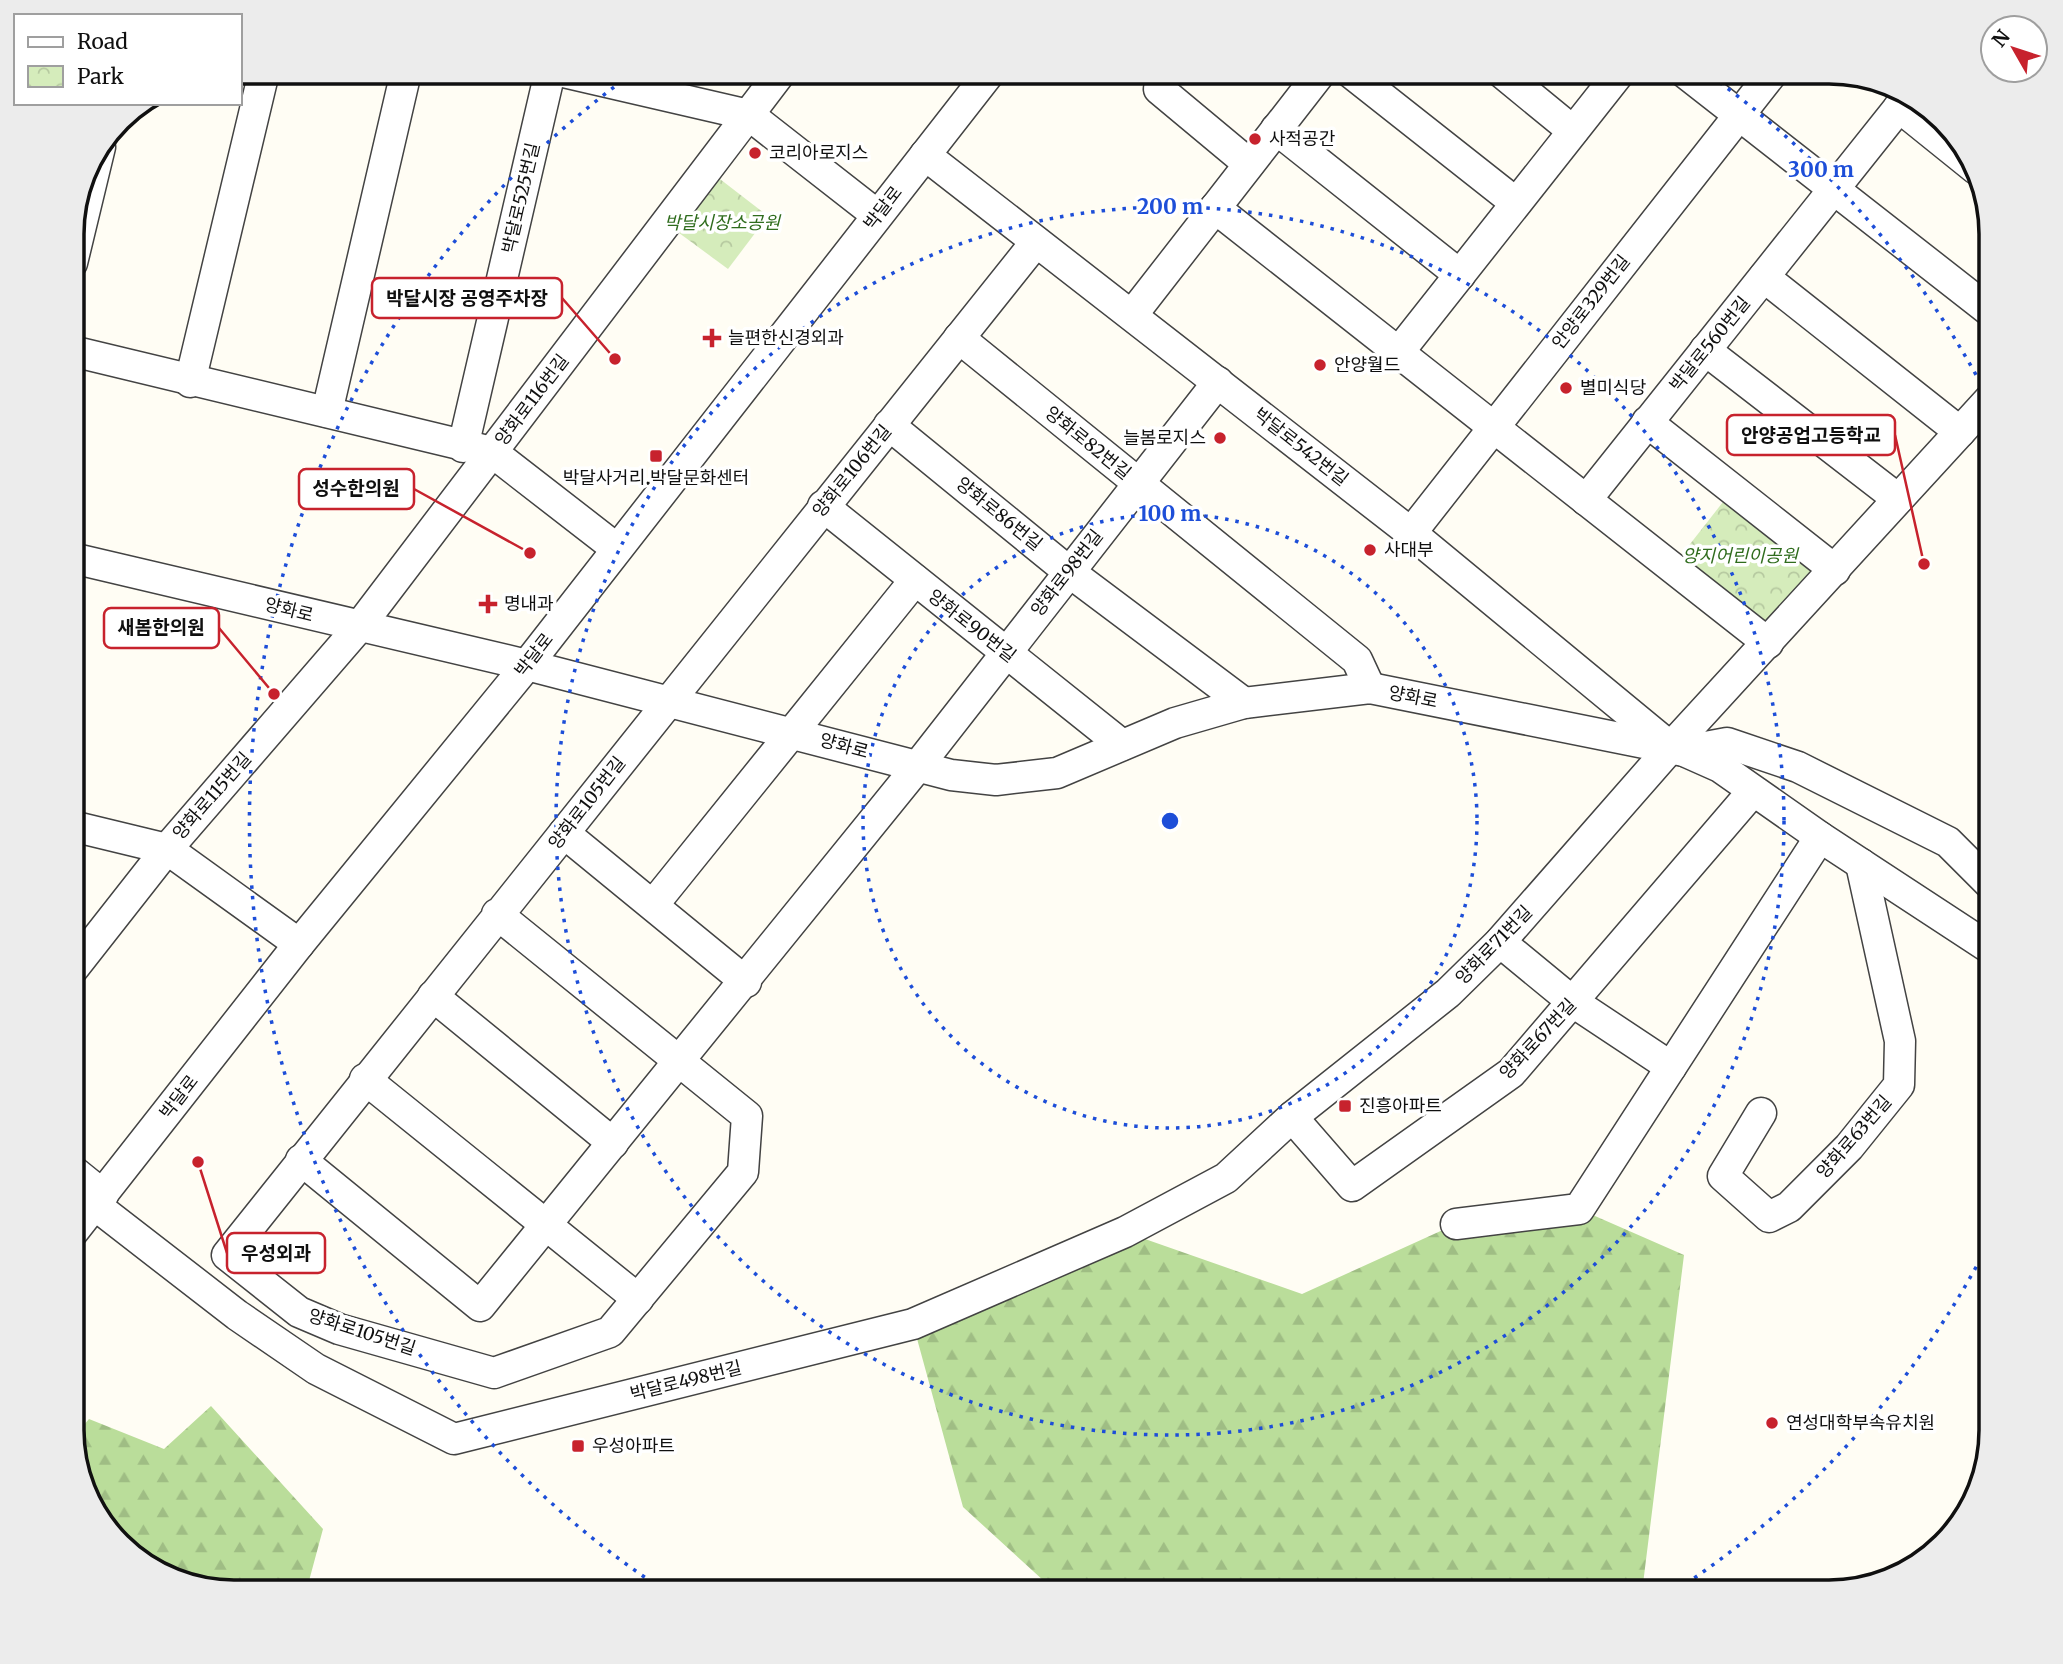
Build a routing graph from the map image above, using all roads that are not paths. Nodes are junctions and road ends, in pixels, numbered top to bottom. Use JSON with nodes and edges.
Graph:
{"nodes":[{"id":1,"x":261,"y":84,"type":"edge"},
{"id":2,"x":403,"y":84,"type":"edge"},
{"id":3,"x":547,"y":84,"type":"edge"},
{"id":4,"x":640,"y":84,"type":"edge"},
{"id":5,"x":772,"y":84,"type":"edge"},
{"id":6,"x":981,"y":84,"type":"edge"},
{"id":7,"x":1312,"y":84,"type":"edge"},
{"id":8,"x":1365,"y":84,"type":"edge"},
{"id":9,"x":1515,"y":84,"type":"edge"},
{"id":10,"x":1610,"y":84,"type":"edge"},
{"id":11,"x":1699,"y":84,"type":"edge"},
{"id":12,"x":1764,"y":84,"type":"edge"},
{"id":13,"x":1159,"y":89,"type":"dead end"},
{"id":14,"x":1902,"y":103,"type":"edge"},
{"id":15,"x":1912,"y":108,"type":"edge"},
{"id":16,"x":749,"y":115,"type":"junction"},
{"id":17,"x":1739,"y":115,"type":"junction"},
{"id":18,"x":1276,"y":130,"type":"junction"},
{"id":19,"x":1573,"y":131,"type":"junction"},
{"id":20,"x":1946,"y":141,"type":"edge"},
{"id":21,"x":925,"y":155,"type":"junction"},
{"id":22,"x":1249,"y":164,"type":"junction"},
{"id":23,"x":1834,"y":188,"type":"junction"},
{"id":24,"x":1516,"y":203,"type":"junction"},
{"id":25,"x":1214,"y":208,"type":"junction"},
{"id":26,"x":877,"y":215,"type":"junction"},
{"id":27,"x":1036,"y":242,"type":"junction"},
{"id":28,"x":1460,"y":275,"type":"junction"},
{"id":29,"x":1764,"y":277,"type":"junction"},
{"id":30,"x":1979,"y":303,"type":"edge"},
{"id":31,"x":1132,"y":315,"type":"junction"},
{"id":32,"x":959,"y":338,"type":"junction"},
{"id":33,"x":1705,"y":350,"type":"junction"},
{"id":34,"x":1398,"y":353,"type":"junction"},
{"id":35,"x":84,"y":354,"type":"edge"},
{"id":36,"x":190,"y":382,"type":"junction"},
{"id":37,"x":1218,"y":382,"type":"junction"},
{"id":38,"x":1979,"y":411,"type":"edge"},
{"id":39,"x":327,"y":412,"type":"junction"},
{"id":40,"x":1647,"y":422,"type":"junction"},
{"id":41,"x":889,"y":425,"type":"junction"},
{"id":42,"x":1492,"y":427,"type":"junction"},
{"id":43,"x":1960,"y":432,"type":"junction"},
{"id":44,"x":463,"y":447,"type":"junction"},
{"id":45,"x":492,"y":452,"type":"junction"},
{"id":46,"x":1139,"y":483,"type":"junction"},
{"id":47,"x":1898,"y":499,"type":"junction"},
{"id":48,"x":1586,"y":500,"type":"junction"},
{"id":49,"x":823,"y":506,"type":"junction"},
{"id":50,"x":1411,"y":533,"type":"junction"},
{"id":51,"x":617,"y":549,"type":"junction"},
{"id":52,"x":84,"y":561,"type":"edge"},
{"id":53,"x":1835,"y":570,"type":"junction"},
{"id":54,"x":1068,"y":571,"type":"junction"},
{"id":55,"x":915,"y":580,"type":"junction"},
{"id":56,"x":359,"y":627,"type":"junction"},
{"id":57,"x":1768,"y":643,"type":"junction"},
{"id":58,"x":1005,"y":652,"type":"junction"},
{"id":59,"x":527,"y":664,"type":"junction"},
{"id":60,"x":1370,"y":688,"type":"junction"},
{"id":61,"x":668,"y":700,"type":"junction"},
{"id":62,"x":1244,"y":703,"type":"junction"},
{"id":63,"x":791,"y":732,"type":"junction"},
{"id":64,"x":1122,"y":745,"type":"junction"},
{"id":65,"x":1678,"y":749,"type":"junction"},
{"id":66,"x":918,"y":766,"type":"junction"},
{"id":67,"x":1753,"y":791,"type":"junction"},
{"id":68,"x":84,"y":829,"type":"edge"},
{"id":69,"x":564,"y":833,"type":"junction"},
{"id":70,"x":1820,"y":837,"type":"junction"},
{"id":71,"x":167,"y":849,"type":"junction"},
{"id":72,"x":1861,"y":864,"type":"junction"},
{"id":73,"x":1979,"y":873,"type":"edge"},
{"id":74,"x":653,"y":905,"type":"junction"},
{"id":75,"x":497,"y":914,"type":"junction"},
{"id":76,"x":1979,"y":941,"type":"edge"},
{"id":77,"x":1500,"y":942,"type":"junction"},
{"id":78,"x":299,"y":944,"type":"junction"},
{"id":79,"x":84,"y":955,"type":"edge"},
{"id":80,"x":746,"y":982,"type":"junction"},
{"id":81,"x":433,"y":996,"type":"junction"},
{"id":82,"x":1573,"y":1002,"type":"junction"},
{"id":83,"x":678,"y":1060,"type":"junction"},
{"id":84,"x":1671,"y":1067,"type":"junction"},
{"id":85,"x":365,"y":1079,"type":"junction"},
{"id":86,"x":1761,"y":1113,"type":"dead end"},
{"id":87,"x":1292,"y":1117,"type":"junction"},
{"id":88,"x":613,"y":1143,"type":"junction"},
{"id":89,"x":301,"y":1160,"type":"junction"},
{"id":90,"x":84,"y":1183,"type":"edge"},
{"id":91,"x":99,"y":1200,"type":"junction"},
{"id":92,"x":84,"y":1218,"type":"edge"},
{"id":93,"x":545,"y":1224,"type":"junction"},
{"id":94,"x":1456,"y":1224,"type":"dead end"},
{"id":95,"x":638,"y":1299,"type":"junction"},
{"id":96,"x":340,"y":1329,"type":"junction"},
{"id":97,"x":316,"y":1369,"type":"junction"}],
"edges":[{"from":1,"to":36,"type":"street"},
{"from":2,"to":39,"type":"street"},
{"from":3,"to":44,"type":"street","name":"박달로525번길"},
{"from":4,"to":16,"type":"street"},
{"from":5,"to":16,"type":"street","name":"양화로116번길"},
{"from":6,"to":21,"type":"street","name":"박달로"},
{"from":7,"to":18,"type":"street"},
{"from":8,"to":24,"type":"street"},
{"from":9,"to":19,"type":"street"},
{"from":10,"to":19,"type":"street"},
{"from":11,"to":17,"type":"street"},
{"from":12,"to":17,"type":"street","name":"안양로329번길"},
{"from":13,"to":22,"type":"street"},
{"from":14,"to":23,"type":"street","name":"박달로560번길"},
{"from":15,"to":20,"type":"street"},
{"from":16,"to":26,"type":"street"},
{"from":16,"to":45,"type":"street","name":"양화로116번길"},
{"from":17,"to":23,"type":"street"},
{"from":17,"to":42,"type":"street","name":"안양로329번길"},
{"from":18,"to":22,"type":"street"},
{"from":18,"to":28,"type":"street"},
{"from":19,"to":24,"type":"street"},
{"from":21,"to":26,"type":"street","name":"박달로"},
{"from":21,"to":27,"type":"street","name":"박달로542번길"},
{"from":22,"to":25,"type":"street"},
{"from":23,"to":29,"type":"street","name":"박달로560번길"},
{"from":23,"to":30,"type":"street"},
{"from":24,"to":28,"type":"street"},
{"from":25,"to":31,"type":"street"},
{"from":25,"to":34,"type":"street"},
{"from":26,"to":51,"type":"street","name":"박달로"},
{"from":27,"to":31,"type":"street","name":"박달로542번길"},
{"from":27,"to":32,"type":"street","name":"양화로106번길"},
{"from":28,"to":34,"type":"street"},
{"from":29,"to":33,"type":"street","name":"박달로560번길"},
{"from":29,"to":43,"type":"street"},
{"from":31,"to":37,"type":"street","name":"박달로542번길"},
{"from":32,"to":41,"type":"street","name":"양화로106번길"},
{"from":32,"to":46,"type":"street","name":"양화로82번길"},
{"from":33,"to":40,"type":"street","name":"박달로560번길"},
{"from":33,"to":47,"type":"street"},
{"from":34,"to":42,"type":"street"},
{"from":35,"to":36,"type":"street"},
{"from":36,"to":39,"type":"street"},
{"from":37,"to":46,"type":"street","name":"양화로98번길"},
{"from":37,"to":50,"type":"street","name":"박달로542번길"},
{"from":38,"to":43,"type":"street","name":"양화로71번길"},
{"from":39,"to":44,"type":"street"},
{"from":40,"to":48,"type":"street","name":"박달로560번길"},
{"from":40,"to":53,"type":"street"},
{"from":41,"to":49,"type":"street","name":"양화로106번길"},
{"from":41,"to":54,"type":"street","name":"양화로86번길"},
{"from":42,"to":48,"type":"street"},
{"from":42,"to":50,"type":"street","name":"안양로329번길"},
{"from":43,"to":47,"type":"street","name":"양화로71번길"},
{"from":44,"to":45,"type":"street"},
{"from":45,"to":51,"type":"street"},
{"from":45,"to":56,"type":"street","name":"양화로116번길"},
{"from":46,"to":54,"type":"street","name":"양화로98번길"},
{"from":46,"to":60,"type":"street","name":"양화로82번길"},
{"from":47,"to":53,"type":"street","name":"양화로71번길"},
{"from":48,"to":57,"type":"street"},
{"from":49,"to":55,"type":"street","name":"양화로90번길"},
{"from":49,"to":61,"type":"street","name":"양화로106번길"},
{"from":50,"to":65,"type":"street","name":"박달로542번길"},
{"from":51,"to":59,"type":"street","name":"박달로"},
{"from":52,"to":56,"type":"street","name":"양화로"},
{"from":53,"to":57,"type":"street","name":"양화로71번길"},
{"from":54,"to":58,"type":"street","name":"양화로98번길"},
{"from":54,"to":62,"type":"street","name":"양화로86번길"},
{"from":55,"to":58,"type":"street","name":"양화로90번길"},
{"from":55,"to":63,"type":"street","name":"양화로"},
{"from":56,"to":59,"type":"street","name":"양화로"},
{"from":56,"to":71,"type":"street","name":"양화로115번길"},
{"from":57,"to":65,"type":"street","name":"양화로71번길"},
{"from":58,"to":64,"type":"street","name":"양화로90번길"},
{"from":58,"to":66,"type":"street","name":"양화로98번길"},
{"from":59,"to":61,"type":"street","name":"양화로"},
{"from":59,"to":78,"type":"street","name":"박달로"},
{"from":60,"to":62,"type":"street","name":"양화로"},
{"from":60,"to":65,"type":"street","name":"양화로"},
{"from":61,"to":63,"type":"street","name":"양화로"},
{"from":61,"to":69,"type":"street","name":"양화로105번길"},
{"from":62,"to":64,"type":"street","name":"양화로"},
{"from":63,"to":66,"type":"street","name":"양화로"},
{"from":63,"to":74,"type":"street","name":"양화로"},
{"from":64,"to":66,"type":"street","name":"양화로"},
{"from":65,"to":67,"type":"street","name":"양화로"},
{"from":65,"to":73,"type":"street"},
{"from":65,"to":77,"type":"street","name":"양화로71번길"},
{"from":66,"to":80,"type":"street","name":"양화로98번길"},
{"from":67,"to":70,"type":"street","name":"양화로"},
{"from":67,"to":82,"type":"street","name":"양화로67번길"},
{"from":68,"to":71,"type":"street"},
{"from":69,"to":74,"type":"street"},
{"from":69,"to":75,"type":"street","name":"양화로105번길"},
{"from":70,"to":72,"type":"street","name":"양화로"},
{"from":70,"to":84,"type":"street"},
{"from":71,"to":78,"type":"street"},
{"from":71,"to":79,"type":"street","name":"양화로115번길"},
{"from":72,"to":76,"type":"street","name":"양화로"},
{"from":72,"to":86,"type":"street","name":"양화로63번길"},
{"from":74,"to":80,"type":"street"},
{"from":75,"to":81,"type":"street","name":"양화로105번길"},
{"from":75,"to":83,"type":"street"},
{"from":77,"to":82,"type":"street"},
{"from":77,"to":87,"type":"street","name":"양화로71번길"},
{"from":78,"to":91,"type":"street","name":"박달로"},
{"from":80,"to":83,"type":"street","name":"양화로98번길"},
{"from":81,"to":85,"type":"street","name":"양화로105번길"},
{"from":81,"to":88,"type":"street"},
{"from":82,"to":84,"type":"street"},
{"from":82,"to":87,"type":"street","name":"양화로67번길"},
{"from":83,"to":88,"type":"street","name":"양화로98번길"},
{"from":83,"to":95,"type":"street","name":"양화로105번길"},
{"from":84,"to":94,"type":"street"},
{"from":85,"to":89,"type":"street","name":"양화로105번길"},
{"from":85,"to":93,"type":"street"},
{"from":87,"to":97,"type":"street","name":"박달로498번길"},
{"from":88,"to":93,"type":"street","name":"양화로98번길"},
{"from":89,"to":93,"type":"street","name":"양화로98번길"},
{"from":89,"to":96,"type":"street","name":"양화로105번길"},
{"from":90,"to":91,"type":"street","name":"박달로498번길"},
{"from":91,"to":92,"type":"street","name":"박달로"},
{"from":91,"to":97,"type":"street","name":"박달로498번길"},
{"from":93,"to":95,"type":"street"},
{"from":95,"to":96,"type":"street","name":"양화로105번길"},
{"from":96,"to":97,"type":"street"}]}
